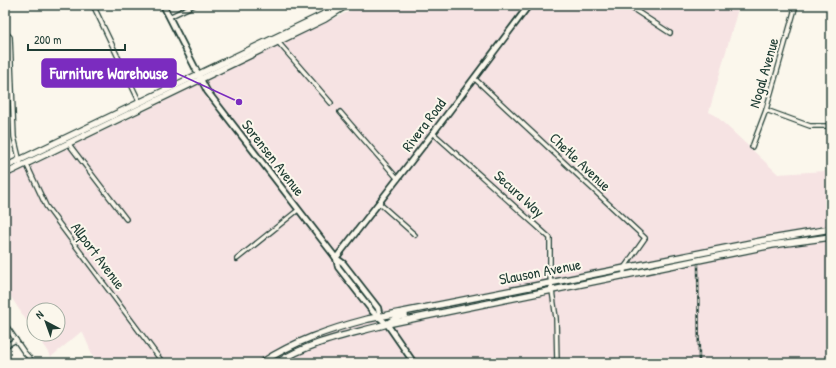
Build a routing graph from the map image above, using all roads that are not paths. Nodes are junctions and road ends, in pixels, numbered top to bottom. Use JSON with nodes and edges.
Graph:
{"nodes":[{"id":1,"x":93,"y":5,"type":"edge"},
{"id":2,"x":163,"y":5,"type":"edge"},
{"id":3,"x":194,"y":5,"type":"edge"},
{"id":4,"x":346,"y":5,"type":"edge"},
{"id":5,"x":529,"y":5,"type":"edge"},
{"id":6,"x":627,"y":5,"type":"edge"},
{"id":7,"x":796,"y":5,"type":"edge"},
{"id":8,"x":169,"y":17,"type":"junction"},
{"id":9,"x":5,"y":32,"type":"edge"},
{"id":10,"x":670,"y":33,"type":"dead end"},
{"id":11,"x":278,"y":42,"type":"junction"},
{"id":12,"x":199,"y":77,"type":"junction"},
{"id":13,"x":474,"y":78,"type":"junction"},
{"id":14,"x":331,"y":103,"type":"dead end"},
{"id":15,"x":141,"y":105,"type":"junction"},
{"id":16,"x":766,"y":110,"type":"junction"},
{"id":17,"x":340,"y":112,"type":"dead end"},
{"id":18,"x":831,"y":126,"type":"edge"},
{"id":19,"x":433,"y":133,"type":"junction"},
{"id":20,"x":68,"y":143,"type":"junction"},
{"id":21,"x":752,"y":147,"type":"dead end"},
{"id":22,"x":23,"y":162,"type":"junction"},
{"id":23,"x":5,"y":167,"type":"edge"},
{"id":24,"x":5,"y":174,"type":"edge"},
{"id":25,"x":398,"y":179,"type":"junction"},
{"id":26,"x":379,"y":204,"type":"junction"},
{"id":27,"x":298,"y":210,"type":"junction"},
{"id":28,"x":126,"y":219,"type":"dead end"},
{"id":29,"x":831,"y":229,"type":"edge"},
{"id":30,"x":415,"y":235,"type":"dead end"},
{"id":31,"x":831,"y":237,"type":"edge"},
{"id":32,"x":771,"y":239,"type":"junction"},
{"id":33,"x":740,"y":245,"type":"junction"},
{"id":34,"x":772,"y":246,"type":"junction"},
{"id":35,"x":741,"y":252,"type":"junction"},
{"id":36,"x":336,"y":258,"type":"junction"},
{"id":37,"x":237,"y":259,"type":"dead end"},
{"id":38,"x":624,"y":268,"type":"junction"},
{"id":39,"x":624,"y":275,"type":"junction"},
{"id":40,"x":550,"y":283,"type":"junction"},
{"id":41,"x":551,"y":290,"type":"junction"},
{"id":42,"x":422,"y":308,"type":"junction"},
{"id":43,"x":380,"y":317,"type":"junction"},
{"id":44,"x":5,"y":324,"type":"edge"},
{"id":45,"x":387,"y":324,"type":"junction"},
{"id":46,"x":339,"y":336,"type":"junction"},
{"id":47,"x":16,"y":340,"type":"junction"},
{"id":48,"x":5,"y":346,"type":"edge"},
{"id":49,"x":34,"y":363,"type":"edge"},
{"id":50,"x":163,"y":363,"type":"edge"},
{"id":51,"x":261,"y":363,"type":"edge"},
{"id":52,"x":277,"y":363,"type":"edge"},
{"id":53,"x":414,"y":363,"type":"edge"},
{"id":54,"x":557,"y":363,"type":"edge"}],
"edges":[{"from":1,"to":15,"type":"street"},
{"from":2,"to":8,"type":"street","name":"Sorensen Avenue"},
{"from":3,"to":8,"type":"street"},
{"from":4,"to":11,"type":"main road"},
{"from":4,"to":12,"type":"main road"},
{"from":5,"to":13,"type":"street","name":"Rivera Road"},
{"from":6,"to":10,"type":"street"},
{"from":7,"to":16,"type":"street","name":"Nogal Avenue"},
{"from":8,"to":12,"type":"street","name":"Sorensen Avenue"},
{"from":9,"to":22,"type":"street","name":"Allport Avenue"},
{"from":11,"to":12,"type":"main road"},
{"from":11,"to":14,"type":"street"},
{"from":12,"to":15,"type":"main road"},
{"from":12,"to":27,"type":"street","name":"Sorensen Avenue"},
{"from":13,"to":19,"type":"street","name":"Rivera Road"},
{"from":13,"to":38,"type":"street","name":"Chetle Avenue"},
{"from":15,"to":20,"type":"main road"},
{"from":15,"to":22,"type":"main road"},
{"from":16,"to":18,"type":"street"},
{"from":16,"to":21,"type":"street","name":"Nogal Avenue"},
{"from":17,"to":25,"type":"street"},
{"from":19,"to":25,"type":"street","name":"Rivera Road"},
{"from":19,"to":40,"type":"street","name":"Secura Way"},
{"from":20,"to":22,"type":"main road"},
{"from":20,"to":28,"type":"street"},
{"from":22,"to":23,"type":"main road"},
{"from":22,"to":24,"type":"main road"},
{"from":22,"to":50,"type":"street","name":"Allport Avenue"},
{"from":25,"to":26,"type":"street","name":"Rivera Road"},
{"from":26,"to":30,"type":"street"},
{"from":26,"to":36,"type":"street","name":"Rivera Road"},
{"from":27,"to":36,"type":"street","name":"Sorensen Avenue"},
{"from":27,"to":37,"type":"street"},
{"from":29,"to":32,"type":"main road","name":"Slauson Avenue"},
{"from":31,"to":34,"type":"main road","name":"Slauson Avenue"},
{"from":32,"to":33,"type":"main road","name":"Slauson Avenue"},
{"from":32,"to":34,"type":"main road"},
{"from":33,"to":35,"type":"main road"},
{"from":33,"to":38,"type":"main road","name":"Slauson Avenue"},
{"from":34,"to":35,"type":"main road","name":"Slauson Avenue"},
{"from":35,"to":39,"type":"main road","name":"Slauson Avenue"},
{"from":36,"to":43,"type":"street","name":"Sorensen Avenue"},
{"from":38,"to":39,"type":"street"},
{"from":38,"to":40,"type":"main road","name":"Slauson Avenue"},
{"from":39,"to":41,"type":"main road","name":"Slauson Avenue"},
{"from":40,"to":41,"type":"street","name":"Secura Way"},
{"from":40,"to":42,"type":"main road","name":"Slauson Avenue"},
{"from":41,"to":45,"type":"main road","name":"Slauson Avenue"},
{"from":41,"to":54,"type":"street","name":"Secura Way"},
{"from":42,"to":43,"type":"main road","name":"Slauson Avenue"},
{"from":42,"to":45,"type":"main road"},
{"from":43,"to":45,"type":"street","name":"Sorensen Avenue"},
{"from":43,"to":46,"type":"main road"},
{"from":43,"to":51,"type":"main road","name":"Slauson Avenue"},
{"from":44,"to":47,"type":"street"},
{"from":45,"to":46,"type":"main road","name":"Slauson Avenue"},
{"from":45,"to":53,"type":"street","name":"Sorensen Avenue"},
{"from":46,"to":52,"type":"main road","name":"Slauson Avenue"},
{"from":47,"to":48,"type":"street"},
{"from":47,"to":49,"type":"street"}]}
